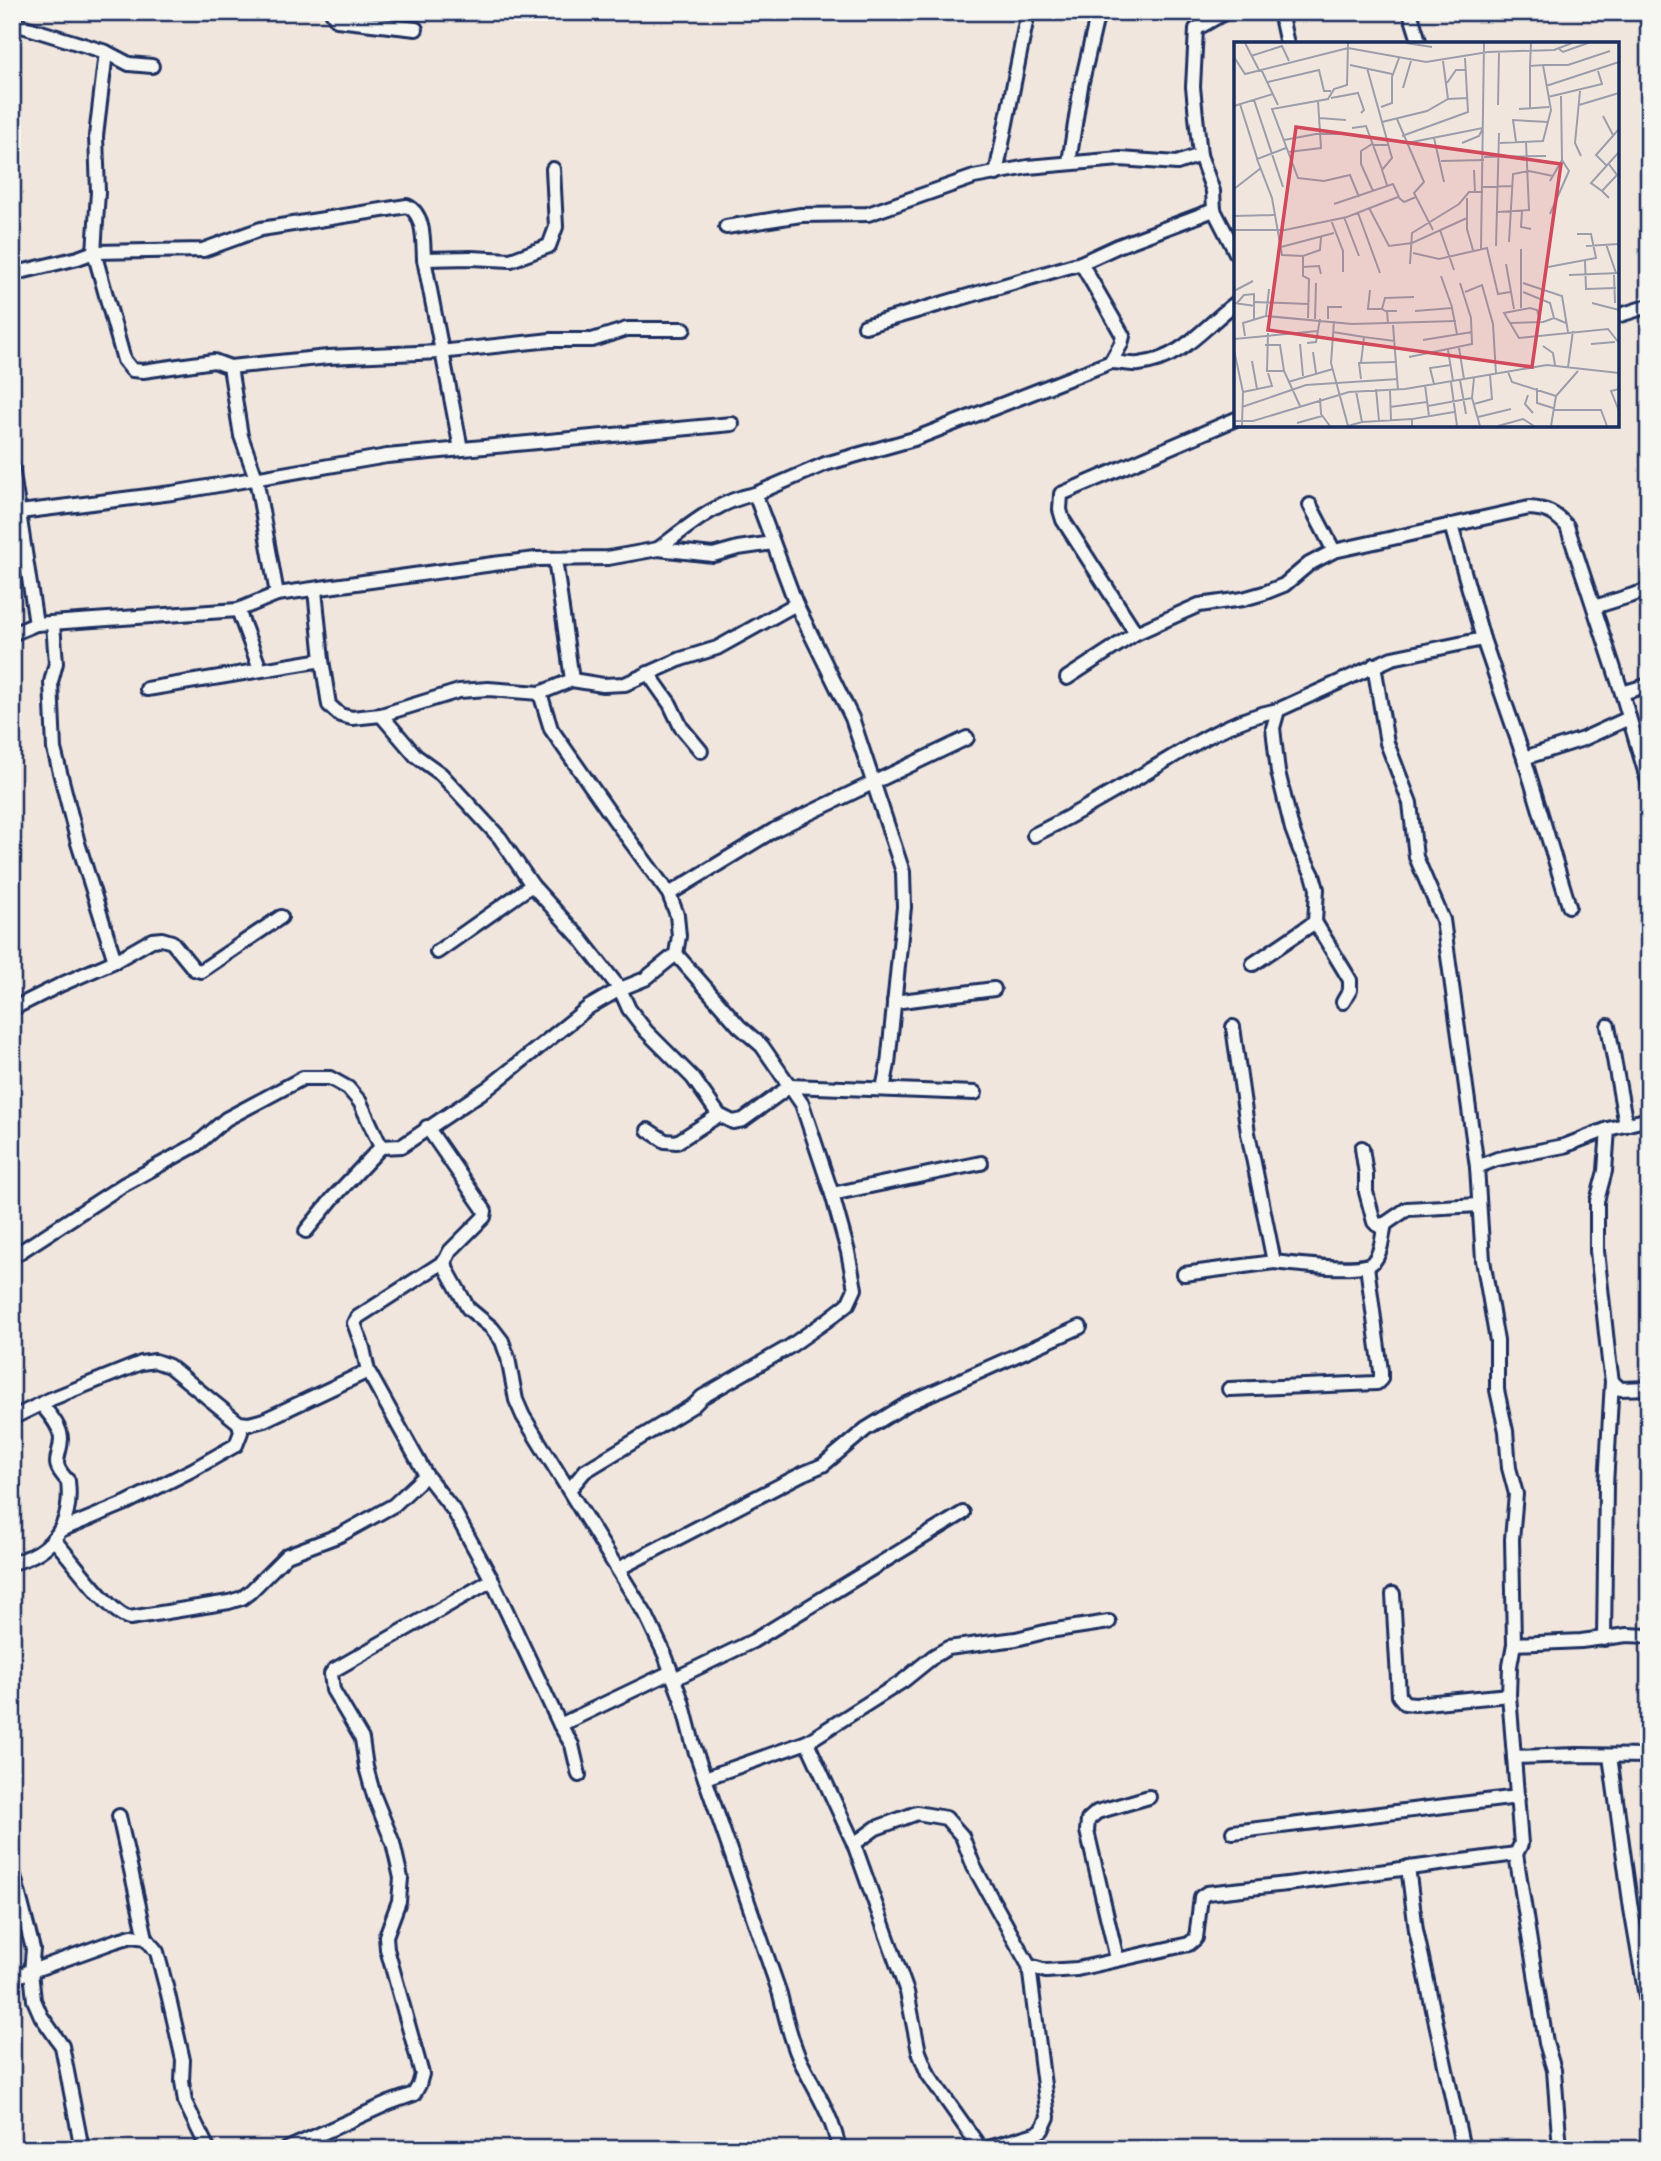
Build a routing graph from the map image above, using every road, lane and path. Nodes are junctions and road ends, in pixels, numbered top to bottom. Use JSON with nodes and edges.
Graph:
{"nodes":[{"id":1,"x":332,"y":12,"type":"edge"},
{"id":2,"x":1028,"y":12,"type":"edge"},
{"id":3,"x":1098,"y":12,"type":"edge"},
{"id":4,"x":1226,"y":12,"type":"edge"},
{"id":5,"x":1280,"y":12,"type":"edge"},
{"id":6,"x":1410,"y":12,"type":"edge"},
{"id":7,"x":12,"y":23,"type":"edge"},
{"id":8,"x":416,"y":29,"type":"dead end"},
{"id":9,"x":1287,"y":42,"type":"edge"},
{"id":10,"x":1419,"y":42,"type":"edge"},
{"id":11,"x":106,"y":52,"type":"junction"},
{"id":12,"x":152,"y":66,"type":"dead end"},
{"id":13,"x":1200,"y":155,"type":"junction"},
{"id":14,"x":1069,"y":162,"type":"junction"},
{"id":15,"x":553,"y":169,"type":"dead end"},
{"id":16,"x":996,"y":174,"type":"junction"},
{"id":17,"x":1214,"y":209,"type":"junction"},
{"id":18,"x":726,"y":227,"type":"dead end"},
{"id":19,"x":1234,"y":249,"type":"edge"},
{"id":20,"x":94,"y":252,"type":"junction"},
{"id":21,"x":424,"y":259,"type":"junction"},
{"id":22,"x":1081,"y":263,"type":"junction"},
{"id":23,"x":12,"y":274,"type":"edge"},
{"id":24,"x":1234,"y":305,"type":"edge"},
{"id":25,"x":1649,"y":306,"type":"edge"},
{"id":26,"x":1619,"y":315,"type":"edge"},
{"id":27,"x":865,"y":326,"type":"dead end"},
{"id":28,"x":684,"y":329,"type":"dead end"},
{"id":29,"x":440,"y":352,"type":"junction"},
{"id":30,"x":1111,"y":362,"type":"junction"},
{"id":31,"x":230,"y":367,"type":"junction"},
{"id":32,"x":1234,"y":420,"type":"edge"},
{"id":33,"x":732,"y":424,"type":"dead end"},
{"id":34,"x":461,"y":449,"type":"junction"},
{"id":35,"x":12,"y":467,"type":"edge"},
{"id":36,"x":256,"y":478,"type":"junction"},
{"id":37,"x":755,"y":494,"type":"junction"},
{"id":38,"x":1310,"y":505,"type":"dead end"},
{"id":39,"x":15,"y":513,"type":"edge"},
{"id":40,"x":1451,"y":525,"type":"junction"},
{"id":41,"x":772,"y":543,"type":"junction"},
{"id":42,"x":658,"y":549,"type":"junction"},
{"id":43,"x":1334,"y":551,"type":"junction"},
{"id":44,"x":555,"y":559,"type":"junction"},
{"id":45,"x":315,"y":590,"type":"junction"},
{"id":46,"x":1649,"y":590,"type":"edge"},
{"id":47,"x":277,"y":594,"type":"junction"},
{"id":48,"x":796,"y":604,"type":"junction"},
{"id":49,"x":1594,"y":607,"type":"junction"},
{"id":50,"x":238,"y":610,"type":"junction"},
{"id":51,"x":36,"y":624,"type":"junction"},
{"id":52,"x":53,"y":624,"type":"junction"},
{"id":53,"x":1136,"y":633,"type":"junction"},
{"id":54,"x":12,"y":634,"type":"edge"},
{"id":55,"x":1483,"y":639,"type":"junction"},
{"id":56,"x":322,"y":660,"type":"junction"},
{"id":57,"x":1374,"y":666,"type":"junction"},
{"id":58,"x":260,"y":669,"type":"junction"},
{"id":59,"x":648,"y":673,"type":"junction"},
{"id":60,"x":1067,"y":678,"type":"dead end"},
{"id":61,"x":572,"y":680,"type":"junction"},
{"id":62,"x":1649,"y":685,"type":"edge"},
{"id":63,"x":147,"y":690,"type":"dead end"},
{"id":64,"x":540,"y":693,"type":"junction"},
{"id":65,"x":1622,"y":693,"type":"junction"},
{"id":66,"x":1278,"y":710,"type":"junction"},
{"id":67,"x":381,"y":715,"type":"junction"},
{"id":68,"x":1629,"y":718,"type":"junction"},
{"id":69,"x":967,"y":738,"type":"dead end"},
{"id":70,"x":701,"y":751,"type":"dead end"},
{"id":71,"x":1524,"y":758,"type":"junction"},
{"id":72,"x":874,"y":783,"type":"junction"},
{"id":73,"x":1649,"y":785,"type":"edge"},
{"id":74,"x":1034,"y":835,"type":"dead end"},
{"id":75,"x":532,"y":885,"type":"junction"},
{"id":76,"x":669,"y":894,"type":"junction"},
{"id":77,"x":1569,"y":906,"type":"dead end"},
{"id":78,"x":281,"y":916,"type":"dead end"},
{"id":79,"x":1315,"y":922,"type":"junction"},
{"id":80,"x":437,"y":952,"type":"dead end"},
{"id":81,"x":676,"y":954,"type":"junction"},
{"id":82,"x":115,"y":961,"type":"junction"},
{"id":83,"x":1253,"y":964,"type":"dead end"},
{"id":84,"x":620,"y":989,"type":"junction"},
{"id":85,"x":994,"y":989,"type":"dead end"},
{"id":86,"x":894,"y":1002,"type":"junction"},
{"id":87,"x":1343,"y":1002,"type":"dead end"},
{"id":88,"x":12,"y":1009,"type":"edge"},
{"id":89,"x":1608,"y":1026,"type":"dead end"},
{"id":90,"x":1233,"y":1027,"type":"dead end"},
{"id":91,"x":790,"y":1086,"type":"junction"},
{"id":92,"x":883,"y":1088,"type":"junction"},
{"id":93,"x":975,"y":1093,"type":"dead end"},
{"id":94,"x":719,"y":1115,"type":"junction"},
{"id":95,"x":1649,"y":1119,"type":"edge"},
{"id":96,"x":1626,"y":1125,"type":"junction"},
{"id":97,"x":427,"y":1128,"type":"junction"},
{"id":98,"x":1608,"y":1129,"type":"junction"},
{"id":99,"x":648,"y":1130,"type":"dead end"},
{"id":100,"x":382,"y":1147,"type":"junction"},
{"id":101,"x":1362,"y":1148,"type":"dead end"},
{"id":102,"x":981,"y":1163,"type":"dead end"},
{"id":103,"x":1477,"y":1167,"type":"junction"},
{"id":104,"x":832,"y":1194,"type":"junction"},
{"id":105,"x":1479,"y":1205,"type":"junction"},
{"id":106,"x":1385,"y":1224,"type":"junction"},
{"id":107,"x":306,"y":1231,"type":"dead end"},
{"id":108,"x":12,"y":1257,"type":"edge"},
{"id":109,"x":445,"y":1261,"type":"junction"},
{"id":110,"x":1274,"y":1262,"type":"junction"},
{"id":111,"x":1367,"y":1266,"type":"junction"},
{"id":112,"x":1184,"y":1274,"type":"dead end"},
{"id":113,"x":1080,"y":1327,"type":"dead end"},
{"id":114,"x":368,"y":1371,"type":"junction"},
{"id":115,"x":1612,"y":1381,"type":"junction"},
{"id":116,"x":1649,"y":1388,"type":"edge"},
{"id":117,"x":1229,"y":1389,"type":"dead end"},
{"id":118,"x":41,"y":1404,"type":"junction"},
{"id":119,"x":12,"y":1418,"type":"edge"},
{"id":120,"x":239,"y":1423,"type":"junction"},
{"id":121,"x":426,"y":1475,"type":"junction"},
{"id":122,"x":569,"y":1490,"type":"junction"},
{"id":123,"x":963,"y":1513,"type":"dead end"},
{"id":124,"x":57,"y":1534,"type":"junction"},
{"id":125,"x":12,"y":1563,"type":"edge"},
{"id":126,"x":618,"y":1570,"type":"junction"},
{"id":127,"x":492,"y":1580,"type":"junction"},
{"id":128,"x":1393,"y":1594,"type":"dead end"},
{"id":129,"x":1109,"y":1622,"type":"dead end"},
{"id":130,"x":1649,"y":1636,"type":"edge"},
{"id":131,"x":1604,"y":1639,"type":"junction"},
{"id":132,"x":1514,"y":1644,"type":"junction"},
{"id":133,"x":673,"y":1675,"type":"junction"},
{"id":134,"x":1509,"y":1695,"type":"junction"},
{"id":135,"x":560,"y":1725,"type":"junction"},
{"id":136,"x":807,"y":1742,"type":"junction"},
{"id":137,"x":1610,"y":1756,"type":"junction"},
{"id":138,"x":1649,"y":1756,"type":"edge"},
{"id":139,"x":1514,"y":1757,"type":"junction"},
{"id":140,"x":579,"y":1775,"type":"dead end"},
{"id":141,"x":705,"y":1778,"type":"junction"},
{"id":142,"x":1149,"y":1797,"type":"dead end"},
{"id":143,"x":1518,"y":1797,"type":"junction"},
{"id":144,"x":119,"y":1816,"type":"dead end"},
{"id":145,"x":1233,"y":1832,"type":"dead end"},
{"id":146,"x":854,"y":1844,"type":"junction"},
{"id":147,"x":1516,"y":1854,"type":"junction"},
{"id":148,"x":1408,"y":1867,"type":"junction"},
{"id":149,"x":12,"y":1868,"type":"edge"},
{"id":150,"x":1635,"y":1935,"type":"junction"},
{"id":151,"x":146,"y":1938,"type":"junction"},
{"id":152,"x":1649,"y":1941,"type":"edge"},
{"id":153,"x":1116,"y":1959,"type":"junction"},
{"id":154,"x":1029,"y":1966,"type":"junction"},
{"id":155,"x":31,"y":1972,"type":"junction"},
{"id":156,"x":12,"y":1978,"type":"edge"},
{"id":157,"x":1649,"y":2014,"type":"edge"},
{"id":158,"x":82,"y":2149,"type":"edge"},
{"id":159,"x":208,"y":2149,"type":"edge"},
{"id":160,"x":287,"y":2149,"type":"edge"},
{"id":161,"x":839,"y":2149,"type":"edge"},
{"id":162,"x":982,"y":2149,"type":"edge"},
{"id":163,"x":1463,"y":2149,"type":"edge"},
{"id":164,"x":1560,"y":2149,"type":"edge"}],
"edges":[{"from":1,"to":8,"type":"street"},
{"from":2,"to":16,"type":"street"},
{"from":3,"to":14,"type":"street"},
{"from":4,"to":13,"type":"street"},
{"from":5,"to":9,"type":"street"},
{"from":6,"to":10,"type":"street"},
{"from":7,"to":11,"type":"street"},
{"from":11,"to":12,"type":"street"},
{"from":11,"to":20,"type":"street"},
{"from":13,"to":14,"type":"street"},
{"from":13,"to":17,"type":"street"},
{"from":14,"to":16,"type":"street"},
{"from":15,"to":21,"type":"street"},
{"from":16,"to":18,"type":"street"},
{"from":17,"to":19,"type":"street"},
{"from":17,"to":22,"type":"street"},
{"from":20,"to":21,"type":"street"},
{"from":20,"to":23,"type":"street"},
{"from":20,"to":31,"type":"street"},
{"from":21,"to":29,"type":"street"},
{"from":22,"to":27,"type":"street"},
{"from":22,"to":30,"type":"street"},
{"from":24,"to":30,"type":"street"},
{"from":25,"to":26,"type":"street"},
{"from":28,"to":29,"type":"street"},
{"from":29,"to":31,"type":"street"},
{"from":29,"to":34,"type":"street"},
{"from":30,"to":37,"type":"street"},
{"from":31,"to":36,"type":"street"},
{"from":32,"to":53,"type":"street"},
{"from":33,"to":34,"type":"street"},
{"from":34,"to":36,"type":"street"},
{"from":35,"to":39,"type":"street"},
{"from":36,"to":39,"type":"street"},
{"from":36,"to":47,"type":"street"},
{"from":37,"to":41,"type":"street"},
{"from":37,"to":42,"type":"street"},
{"from":38,"to":43,"type":"street"},
{"from":39,"to":51,"type":"street"},
{"from":40,"to":43,"type":"street"},
{"from":40,"to":49,"type":"street"},
{"from":40,"to":55,"type":"street"},
{"from":41,"to":42,"type":"street"},
{"from":41,"to":48,"type":"street"},
{"from":42,"to":44,"type":"street"},
{"from":43,"to":53,"type":"street"},
{"from":44,"to":45,"type":"street"},
{"from":44,"to":61,"type":"street"},
{"from":45,"to":47,"type":"street"},
{"from":45,"to":56,"type":"street"},
{"from":46,"to":49,"type":"street"},
{"from":47,"to":50,"type":"street"},
{"from":48,"to":59,"type":"street"},
{"from":48,"to":72,"type":"street"},
{"from":49,"to":65,"type":"street"},
{"from":50,"to":52,"type":"street"},
{"from":50,"to":58,"type":"street"},
{"from":51,"to":52,"type":"street"},
{"from":51,"to":54,"type":"street"},
{"from":52,"to":82,"type":"street"},
{"from":53,"to":60,"type":"street"},
{"from":55,"to":57,"type":"street"},
{"from":55,"to":71,"type":"street"},
{"from":56,"to":58,"type":"street"},
{"from":56,"to":67,"type":"street"},
{"from":57,"to":66,"type":"street"},
{"from":57,"to":103,"type":"street"},
{"from":58,"to":63,"type":"street"},
{"from":59,"to":61,"type":"street"},
{"from":59,"to":70,"type":"street"},
{"from":61,"to":64,"type":"street"},
{"from":62,"to":65,"type":"street"},
{"from":64,"to":67,"type":"street"},
{"from":64,"to":76,"type":"street"},
{"from":65,"to":68,"type":"street"},
{"from":66,"to":74,"type":"street"},
{"from":66,"to":79,"type":"street"},
{"from":67,"to":75,"type":"street"},
{"from":68,"to":71,"type":"street"},
{"from":68,"to":73,"type":"street"},
{"from":69,"to":72,"type":"street"},
{"from":71,"to":77,"type":"street"},
{"from":72,"to":76,"type":"street"},
{"from":72,"to":86,"type":"street"},
{"from":75,"to":80,"type":"street"},
{"from":75,"to":84,"type":"street"},
{"from":76,"to":81,"type":"street"},
{"from":78,"to":82,"type":"street"},
{"from":79,"to":83,"type":"street"},
{"from":79,"to":87,"type":"street"},
{"from":81,"to":84,"type":"street"},
{"from":81,"to":91,"type":"street"},
{"from":82,"to":88,"type":"street"},
{"from":84,"to":94,"type":"street"},
{"from":84,"to":97,"type":"street"},
{"from":85,"to":86,"type":"street"},
{"from":86,"to":92,"type":"street"},
{"from":89,"to":96,"type":"street"},
{"from":90,"to":110,"type":"street"},
{"from":91,"to":92,"type":"street"},
{"from":91,"to":94,"type":"street"},
{"from":91,"to":104,"type":"street"},
{"from":92,"to":93,"type":"street"},
{"from":94,"to":99,"type":"street"},
{"from":95,"to":96,"type":"street"},
{"from":96,"to":98,"type":"street"},
{"from":97,"to":100,"type":"street"},
{"from":97,"to":109,"type":"street"},
{"from":98,"to":103,"type":"street"},
{"from":98,"to":115,"type":"street"},
{"from":100,"to":107,"type":"street"},
{"from":100,"to":108,"type":"street"},
{"from":101,"to":106,"type":"street"},
{"from":102,"to":104,"type":"street"},
{"from":103,"to":105,"type":"street"},
{"from":104,"to":122,"type":"street"},
{"from":105,"to":106,"type":"street"},
{"from":105,"to":132,"type":"street"},
{"from":106,"to":111,"type":"street"},
{"from":109,"to":114,"type":"street"},
{"from":109,"to":122,"type":"street"},
{"from":110,"to":111,"type":"street"},
{"from":110,"to":112,"type":"street"},
{"from":111,"to":117,"type":"street"},
{"from":113,"to":126,"type":"street"},
{"from":114,"to":120,"type":"street"},
{"from":114,"to":121,"type":"street"},
{"from":115,"to":116,"type":"street"},
{"from":115,"to":131,"type":"street"},
{"from":118,"to":119,"type":"street"},
{"from":118,"to":120,"type":"street"},
{"from":118,"to":124,"type":"street"},
{"from":120,"to":124,"type":"street"},
{"from":121,"to":124,"type":"street"},
{"from":121,"to":127,"type":"street"},
{"from":122,"to":126,"type":"street"},
{"from":123,"to":133,"type":"street"},
{"from":124,"to":125,"type":"street"},
{"from":126,"to":133,"type":"street"},
{"from":127,"to":135,"type":"street"},
{"from":127,"to":160,"type":"street"},
{"from":128,"to":134,"type":"street"},
{"from":129,"to":136,"type":"street"},
{"from":130,"to":131,"type":"street"},
{"from":131,"to":132,"type":"street"},
{"from":132,"to":134,"type":"street"},
{"from":133,"to":135,"type":"street"},
{"from":133,"to":141,"type":"street"},
{"from":134,"to":139,"type":"street"},
{"from":135,"to":140,"type":"street"},
{"from":136,"to":141,"type":"street"},
{"from":136,"to":146,"type":"street"},
{"from":137,"to":138,"type":"street"},
{"from":137,"to":139,"type":"street"},
{"from":137,"to":150,"type":"street"},
{"from":139,"to":143,"type":"street"},
{"from":141,"to":161,"type":"street"},
{"from":142,"to":153,"type":"street"},
{"from":143,"to":145,"type":"street"},
{"from":143,"to":147,"type":"street"},
{"from":144,"to":151,"type":"street"},
{"from":146,"to":154,"type":"street"},
{"from":146,"to":162,"type":"street"},
{"from":147,"to":148,"type":"street"},
{"from":147,"to":164,"type":"street"},
{"from":148,"to":153,"type":"street"},
{"from":148,"to":163,"type":"street"},
{"from":149,"to":155,"type":"street"},
{"from":150,"to":152,"type":"street"},
{"from":150,"to":157,"type":"street"},
{"from":151,"to":155,"type":"street"},
{"from":151,"to":159,"type":"street"},
{"from":153,"to":154,"type":"street"},
{"from":154,"to":162,"type":"street"},
{"from":155,"to":156,"type":"street"},
{"from":155,"to":158,"type":"street"}]}
